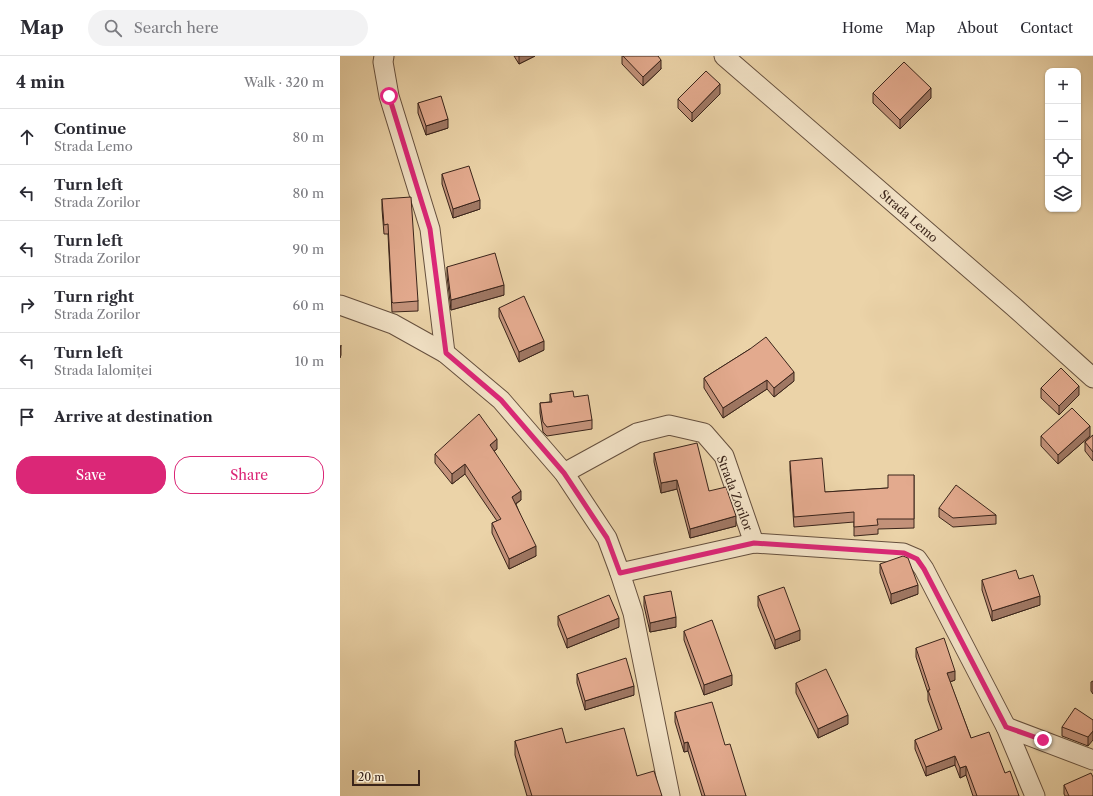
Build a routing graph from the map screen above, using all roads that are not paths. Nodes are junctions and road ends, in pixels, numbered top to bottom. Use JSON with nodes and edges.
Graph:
{"nodes":[{"id":1,"x":384,"y":56,"type":"edge"},
{"id":2,"x":724,"y":56,"type":"edge"},
{"id":3,"x":340,"y":305,"type":"edge"},
{"id":4,"x":446,"y":353,"type":"junction"},
{"id":5,"x":1093,"y":378,"type":"edge"},
{"id":6,"x":564,"y":473,"type":"junction"},
{"id":7,"x":754,"y":543,"type":"junction"},
{"id":8,"x":620,"y":573,"type":"junction"},
{"id":9,"x":1006,"y":727,"type":"junction"},
{"id":10,"x":1093,"y":760,"type":"edge"},
{"id":11,"x":670,"y":796,"type":"edge"},
{"id":12,"x":1035,"y":796,"type":"edge"}],
"edges":[{"from":1,"to":4,"type":"street"},
{"from":2,"to":5,"type":"street","name":"Strada Lemo"},
{"from":3,"to":4,"type":"street"},
{"from":4,"to":6,"type":"street"},
{"from":6,"to":7,"type":"street","name":"Strada Zorilor"},
{"from":6,"to":8,"type":"street"},
{"from":7,"to":8,"type":"street","name":"Strada Zorilor"},
{"from":7,"to":9,"type":"street","name":"Strada Zorilor"},
{"from":8,"to":11,"type":"street"},
{"from":9,"to":10,"type":"street"},
{"from":9,"to":12,"type":"street","name":"Strada Zorilor"}]}
